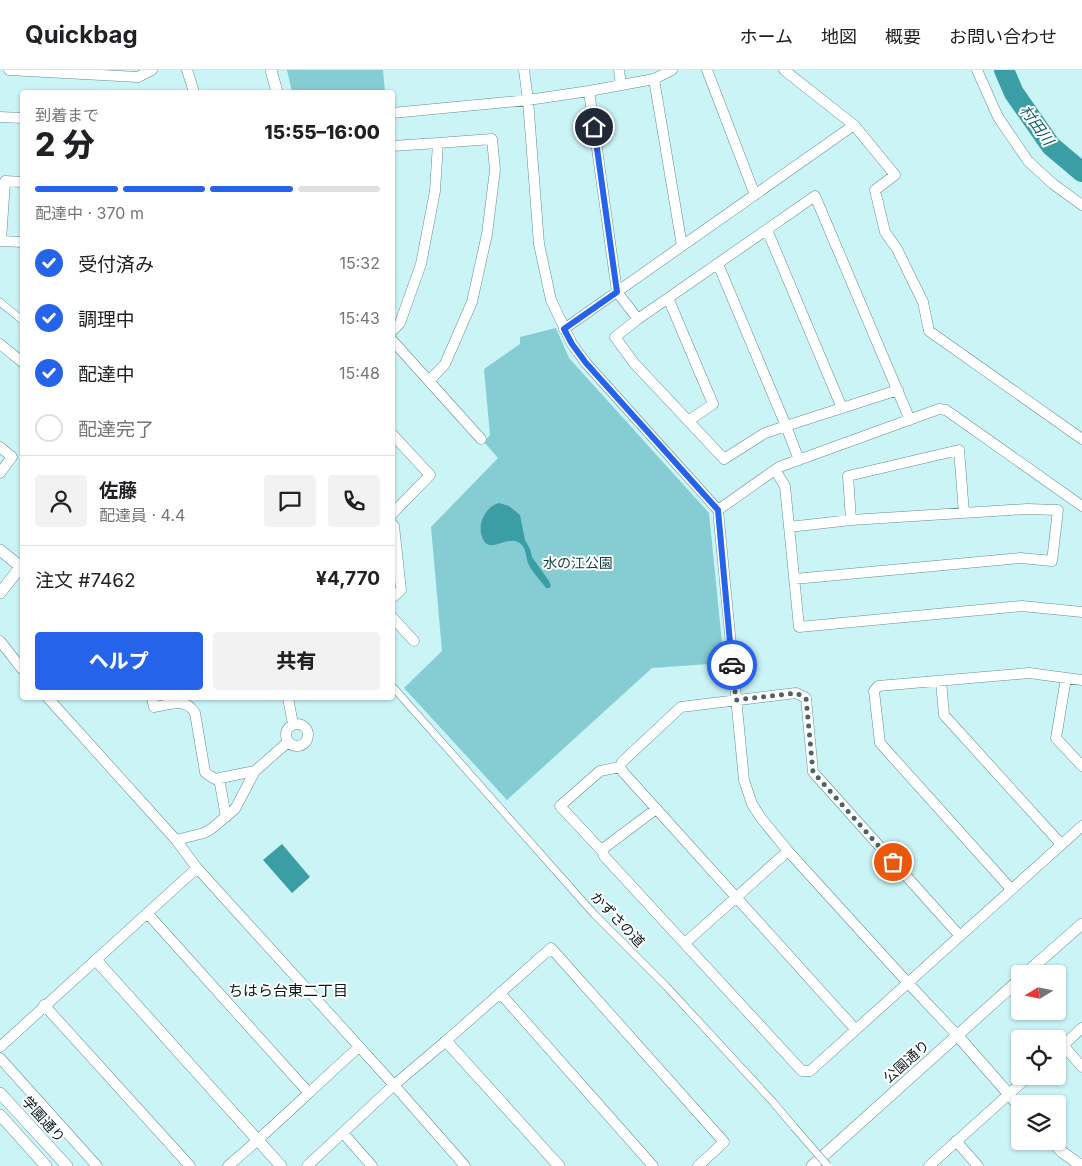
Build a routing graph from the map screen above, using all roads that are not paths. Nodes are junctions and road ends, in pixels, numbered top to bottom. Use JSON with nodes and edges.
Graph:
{"nodes":[{"id":1,"x":9,"y":70,"type":"edge"},
{"id":2,"x":152,"y":70,"type":"edge"},
{"id":3,"x":187,"y":70,"type":"edge"},
{"id":4,"x":271,"y":70,"type":"edge"},
{"id":5,"x":524,"y":70,"type":"edge"},
{"id":6,"x":619,"y":70,"type":"edge"},
{"id":7,"x":672,"y":70,"type":"edge"},
{"id":8,"x":707,"y":70,"type":"edge"},
{"id":9,"x":784,"y":70,"type":"edge"},
{"id":10,"x":978,"y":70,"type":"edge"},
{"id":11,"x":654,"y":79,"type":"junction"},
{"id":12,"x":621,"y":85,"type":"junction"},
{"id":13,"x":193,"y":90,"type":"edge"},
{"id":14,"x":276,"y":90,"type":"edge"},
{"id":15,"x":589,"y":91,"type":"junction"},
{"id":16,"x":528,"y":100,"type":"junction"},
{"id":17,"x":395,"y":113,"type":"edge"},
{"id":18,"x":0,"y":117,"type":"edge"},
{"id":19,"x":20,"y":118,"type":"edge"},
{"id":20,"x":854,"y":125,"type":"junction"},
{"id":21,"x":438,"y":143,"type":"junction"},
{"id":22,"x":395,"y":146,"type":"edge"},
{"id":23,"x":20,"y":182,"type":"edge"},
{"id":24,"x":755,"y":195,"type":"junction"},
{"id":25,"x":1082,"y":205,"type":"edge"},
{"id":26,"x":767,"y":230,"type":"junction"},
{"id":27,"x":20,"y":242,"type":"edge"},
{"id":28,"x":682,"y":246,"type":"junction"},
{"id":29,"x":718,"y":264,"type":"junction"},
{"id":30,"x":617,"y":292,"type":"junction"},
{"id":31,"x":668,"y":298,"type":"junction"},
{"id":32,"x":0,"y":302,"type":"edge"},
{"id":33,"x":20,"y":318,"type":"edge"},
{"id":34,"x":638,"y":319,"type":"junction"},
{"id":35,"x":395,"y":327,"type":"edge"},
{"id":36,"x":564,"y":329,"type":"junction"},
{"id":37,"x":395,"y":343,"type":"edge"},
{"id":38,"x":0,"y":344,"type":"edge"},
{"id":39,"x":20,"y":360,"type":"edge"},
{"id":40,"x":429,"y":381,"type":"junction"},
{"id":41,"x":898,"y":390,"type":"junction"},
{"id":42,"x":842,"y":408,"type":"junction"},
{"id":43,"x":910,"y":420,"type":"junction"},
{"id":44,"x":688,"y":421,"type":"junction"},
{"id":45,"x":786,"y":426,"type":"junction"},
{"id":46,"x":1081,"y":436,"type":"edge"},
{"id":47,"x":395,"y":437,"type":"edge"},
{"id":48,"x":481,"y":439,"type":"dead end"},
{"id":49,"x":0,"y":447,"type":"edge"},
{"id":50,"x":799,"y":460,"type":"junction"},
{"id":51,"x":775,"y":470,"type":"junction"},
{"id":52,"x":0,"y":473,"type":"edge"},
{"id":53,"x":1082,"y":506,"type":"edge"},
{"id":54,"x":718,"y":510,"type":"junction"},
{"id":55,"x":395,"y":511,"type":"edge"},
{"id":56,"x":964,"y":513,"type":"junction"},
{"id":57,"x":851,"y":520,"type":"junction"},
{"id":58,"x":789,"y":527,"type":"junction"},
{"id":59,"x":395,"y":535,"type":"edge"},
{"id":60,"x":0,"y":550,"type":"edge"},
{"id":61,"x":20,"y":565,"type":"edge"},
{"id":62,"x":20,"y":568,"type":"edge"},
{"id":63,"x":794,"y":579,"type":"junction"},
{"id":64,"x":0,"y":593,"type":"edge"},
{"id":65,"x":395,"y":595,"type":"edge"},
{"id":66,"x":1082,"y":612,"type":"edge"},
{"id":67,"x":395,"y":620,"type":"edge"},
{"id":68,"x":414,"y":641,"type":"dead end"},
{"id":69,"x":0,"y":642,"type":"edge"},
{"id":70,"x":20,"y":667,"type":"edge"},
{"id":71,"x":1066,"y":678,"type":"junction"},
{"id":72,"x":1082,"y":680,"type":"edge"},
{"id":73,"x":941,"y":681,"type":"junction"},
{"id":74,"x":395,"y":689,"type":"edge"},
{"id":75,"x":50,"y":700,"type":"edge"},
{"id":76,"x":152,"y":700,"type":"edge"},
{"id":77,"x":288,"y":700,"type":"edge"},
{"id":78,"x":736,"y":700,"type":"junction"},
{"id":79,"x":293,"y":724,"type":"junction"},
{"id":80,"x":288,"y":742,"type":"junction"},
{"id":81,"x":1082,"y":766,"type":"edge"},
{"id":82,"x":620,"y":767,"type":"junction"},
{"id":83,"x":254,"y":771,"type":"junction"},
{"id":84,"x":219,"y":778,"type":"junction"},
{"id":85,"x":656,"y":809,"type":"junction"},
{"id":86,"x":226,"y":817,"type":"junction"},
{"id":87,"x":1082,"y":826,"type":"edge"},
{"id":88,"x":176,"y":840,"type":"junction"},
{"id":89,"x":1061,"y":844,"type":"junction"},
{"id":90,"x":788,"y":851,"type":"junction"},
{"id":91,"x":603,"y":852,"type":"junction"},
{"id":92,"x":197,"y":868,"type":"junction"},
{"id":93,"x":1011,"y":889,"type":"junction"},
{"id":94,"x":736,"y":898,"type":"junction"},
{"id":95,"x":147,"y":912,"type":"junction"},
{"id":96,"x":1082,"y":924,"type":"edge"},
{"id":97,"x":960,"y":936,"type":"junction"},
{"id":98,"x":685,"y":943,"type":"junction"},
{"id":99,"x":96,"y":960,"type":"junction"},
{"id":100,"x":1035,"y":965,"type":"edge"},
{"id":101,"x":908,"y":983,"type":"junction"},
{"id":102,"x":1011,"y":986,"type":"edge"},
{"id":103,"x":500,"y":994,"type":"junction"},
{"id":104,"x":44,"y":1005,"type":"junction"},
{"id":105,"x":1082,"y":1028,"type":"edge"},
{"id":106,"x":856,"y":1030,"type":"junction"},
{"id":107,"x":958,"y":1035,"type":"junction"},
{"id":108,"x":446,"y":1041,"type":"junction"},
{"id":109,"x":1066,"y":1043,"type":"edge"},
{"id":110,"x":0,"y":1047,"type":"edge"},
{"id":111,"x":359,"y":1047,"type":"junction"},
{"id":112,"x":1066,"y":1053,"type":"edge"},
{"id":113,"x":0,"y":1058,"type":"edge"},
{"id":114,"x":1082,"y":1066,"type":"edge"},
{"id":115,"x":394,"y":1085,"type":"junction"},
{"id":116,"x":1020,"y":1085,"type":"edge"},
{"id":117,"x":308,"y":1092,"type":"junction"},
{"id":118,"x":0,"y":1093,"type":"edge"},
{"id":119,"x":1009,"y":1095,"type":"junction"},
{"id":120,"x":0,"y":1115,"type":"edge"},
{"id":121,"x":343,"y":1133,"type":"junction"},
{"id":122,"x":258,"y":1141,"type":"junction"},
{"id":123,"x":956,"y":1141,"type":"junction"},
{"id":124,"x":1060,"y":1150,"type":"edge"},
{"id":125,"x":46,"y":1166,"type":"edge"},
{"id":126,"x":67,"y":1166,"type":"edge"},
{"id":127,"x":97,"y":1166,"type":"edge"},
{"id":128,"x":190,"y":1166,"type":"edge"},
{"id":129,"x":228,"y":1166,"type":"edge"},
{"id":130,"x":281,"y":1166,"type":"edge"},
{"id":131,"x":307,"y":1166,"type":"edge"},
{"id":132,"x":372,"y":1166,"type":"edge"},
{"id":133,"x":465,"y":1166,"type":"edge"},
{"id":134,"x":559,"y":1166,"type":"edge"},
{"id":135,"x":653,"y":1166,"type":"edge"},
{"id":136,"x":698,"y":1166,"type":"edge"},
{"id":137,"x":812,"y":1166,"type":"edge"},
{"id":138,"x":828,"y":1166,"type":"edge"},
{"id":139,"x":929,"y":1166,"type":"edge"},
{"id":140,"x":978,"y":1166,"type":"edge"},
{"id":141,"x":1082,"y":1166,"type":"edge"}],
"edges":[{"from":1,"to":2,"type":"street"},
{"from":3,"to":13,"type":"street"},
{"from":4,"to":14,"type":"street"},
{"from":5,"to":16,"type":"street"},
{"from":6,"to":12,"type":"street"},
{"from":7,"to":11,"type":"street"},
{"from":8,"to":24,"type":"street"},
{"from":9,"to":20,"type":"street"},
{"from":10,"to":25,"type":"street"},
{"from":11,"to":12,"type":"street"},
{"from":11,"to":28,"type":"street"},
{"from":12,"to":15,"type":"street"},
{"from":15,"to":16,"type":"street"},
{"from":15,"to":30,"type":"street"},
{"from":16,"to":17,"type":"street"},
{"from":16,"to":36,"type":"street"},
{"from":18,"to":19,"type":"street"},
{"from":20,"to":24,"type":"street"},
{"from":20,"to":46,"type":"street"},
{"from":21,"to":22,"type":"street"},
{"from":21,"to":35,"type":"street"},
{"from":21,"to":40,"type":"street"},
{"from":23,"to":27,"type":"street"},
{"from":24,"to":28,"type":"street"},
{"from":26,"to":29,"type":"street"},
{"from":26,"to":41,"type":"street"},
{"from":26,"to":42,"type":"street"},
{"from":28,"to":30,"type":"street"},
{"from":29,"to":31,"type":"street"},
{"from":29,"to":45,"type":"street"},
{"from":30,"to":34,"type":"street"},
{"from":30,"to":36,"type":"street"},
{"from":31,"to":34,"type":"street"},
{"from":31,"to":44,"type":"street"},
{"from":32,"to":33,"type":"street"},
{"from":34,"to":44,"type":"street"},
{"from":36,"to":54,"type":"street"},
{"from":37,"to":40,"type":"street"},
{"from":38,"to":39,"type":"street"},
{"from":40,"to":48,"type":"street"},
{"from":41,"to":42,"type":"street"},
{"from":41,"to":43,"type":"street"},
{"from":42,"to":45,"type":"street"},
{"from":43,"to":50,"type":"street"},
{"from":43,"to":53,"type":"street"},
{"from":44,"to":45,"type":"street"},
{"from":45,"to":50,"type":"street"},
{"from":47,"to":55,"type":"street"},
{"from":49,"to":52,"type":"street"},
{"from":50,"to":51,"type":"street"},
{"from":51,"to":54,"type":"street"},
{"from":51,"to":58,"type":"street"},
{"from":54,"to":78,"type":"street"},
{"from":56,"to":57,"type":"street"},
{"from":56,"to":57,"type":"street"},
{"from":56,"to":63,"type":"street"},
{"from":57,"to":58,"type":"street"},
{"from":58,"to":63,"type":"street"},
{"from":59,"to":65,"type":"street"},
{"from":60,"to":61,"type":"street"},
{"from":62,"to":64,"type":"street"},
{"from":63,"to":66,"type":"street"},
{"from":67,"to":68,"type":"street"},
{"from":69,"to":70,"type":"street"},
{"from":71,"to":72,"type":"street"},
{"from":71,"to":73,"type":"street"},
{"from":71,"to":81,"type":"street"},
{"from":73,"to":89,"type":"street"},
{"from":73,"to":93,"type":"street"},
{"from":74,"to":138,"type":"street","name":"かずさの道","bridge":true},
{"from":75,"to":88,"type":"street"},
{"from":76,"to":84,"type":"street"},
{"from":77,"to":79,"type":"street"},
{"from":78,"to":82,"type":"street"},
{"from":78,"to":90,"type":"street"},
{"from":78,"to":97,"type":"street"},
{"from":79,"to":80,"type":"street"},
{"from":79,"to":80,"type":"street"},
{"from":80,"to":83,"type":"street"},
{"from":82,"to":85,"type":"street"},
{"from":82,"to":91,"type":"street"},
{"from":83,"to":84,"type":"street"},
{"from":83,"to":86,"type":"street"},
{"from":84,"to":86,"type":"street"},
{"from":85,"to":91,"type":"street"},
{"from":85,"to":94,"type":"street"},
{"from":86,"to":88,"type":"street"},
{"from":87,"to":89,"type":"street"},
{"from":88,"to":92,"type":"street"},
{"from":89,"to":93,"type":"street"},
{"from":90,"to":94,"type":"street"},
{"from":90,"to":101,"type":"street"},
{"from":91,"to":98,"type":"street"},
{"from":92,"to":95,"type":"street"},
{"from":92,"to":111,"type":"street"},
{"from":93,"to":97,"type":"street"},
{"from":94,"to":98,"type":"street"},
{"from":94,"to":106,"type":"street"},
{"from":95,"to":99,"type":"street"},
{"from":95,"to":117,"type":"street"},
{"from":96,"to":100,"type":"street"},
{"from":97,"to":101,"type":"street"},
{"from":98,"to":106,"type":"street"},
{"from":99,"to":104,"type":"street"},
{"from":99,"to":122,"type":"street"},
{"from":101,"to":106,"type":"street"},
{"from":101,"to":107,"type":"street"},
{"from":102,"to":107,"type":"street","name":"公園通り"},
{"from":103,"to":108,"type":"street"},
{"from":103,"to":135,"type":"street"},
{"from":103,"to":136,"type":"street"},
{"from":104,"to":110,"type":"street"},
{"from":104,"to":128,"type":"street"},
{"from":105,"to":109,"type":"street"},
{"from":107,"to":119,"type":"street"},
{"from":107,"to":137,"type":"street","name":"公園通り"},
{"from":108,"to":115,"type":"street"},
{"from":108,"to":134,"type":"street"},
{"from":111,"to":115,"type":"street"},
{"from":111,"to":117,"type":"street"},
{"from":112,"to":114,"type":"street"},
{"from":113,"to":127,"type":"street"},
{"from":115,"to":121,"type":"street"},
{"from":115,"to":133,"type":"street"},
{"from":116,"to":119,"type":"street"},
{"from":117,"to":122,"type":"street"},
{"from":118,"to":126,"type":"street","name":"学園通り"},
{"from":119,"to":123,"type":"street"},
{"from":120,"to":125,"type":"street"},
{"from":121,"to":131,"type":"street"},
{"from":121,"to":132,"type":"street"},
{"from":122,"to":129,"type":"street"},
{"from":122,"to":130,"type":"street"},
{"from":123,"to":139,"type":"street"},
{"from":123,"to":140,"type":"street"},
{"from":124,"to":141,"type":"street"}]}
